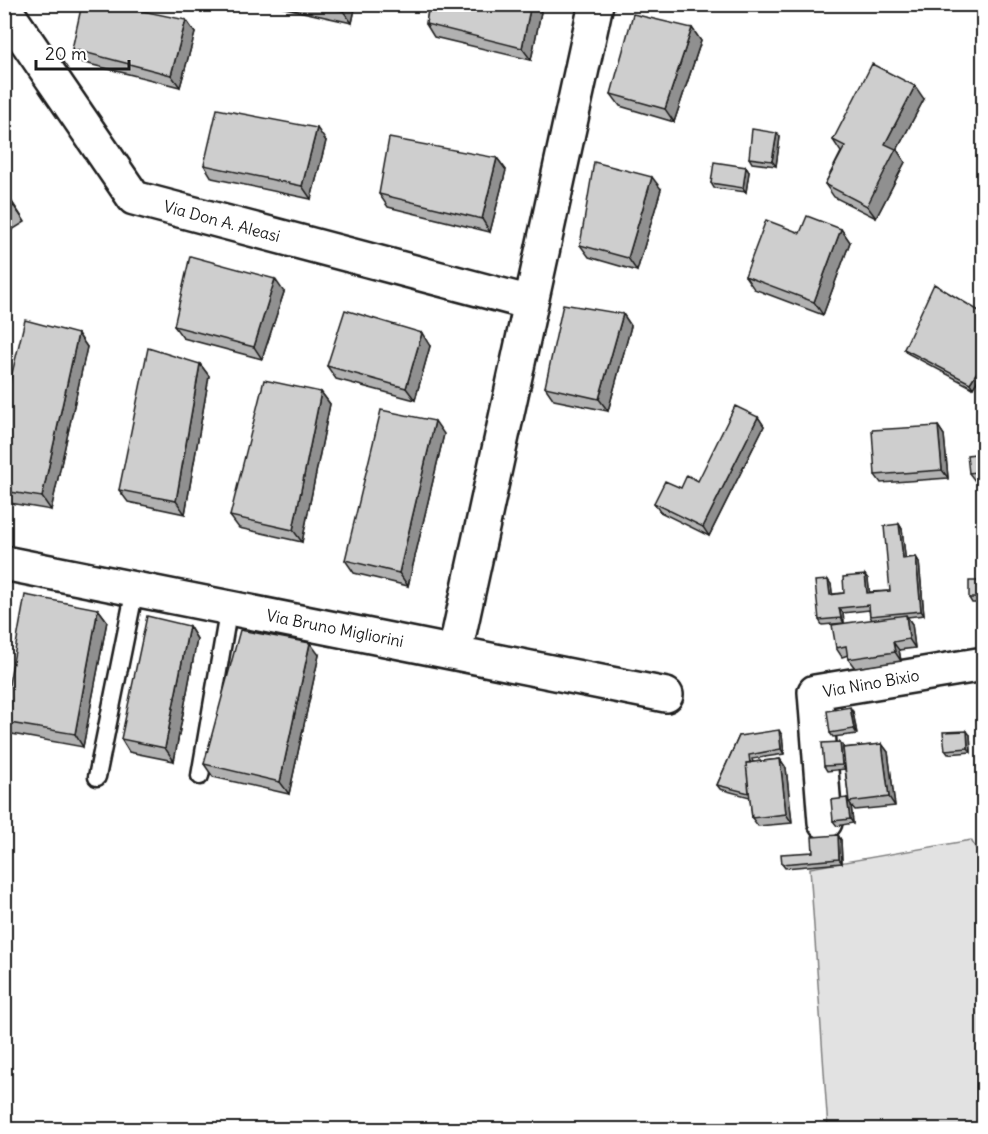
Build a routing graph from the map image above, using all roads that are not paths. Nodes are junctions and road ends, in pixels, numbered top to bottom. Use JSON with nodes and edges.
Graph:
{"nodes":[{"id":1,"x":596,"y":4,"type":"edge"},
{"id":2,"x":4,"y":8,"type":"edge"},
{"id":3,"x":531,"y":303,"type":"junction"},
{"id":4,"x":5,"y":564,"type":"edge"},
{"id":5,"x":135,"y":589,"type":"junction"},
{"id":6,"x":229,"y":608,"type":"junction"},
{"id":7,"x":455,"y":652,"type":"junction"},
{"id":8,"x":984,"y":664,"type":"edge"},
{"id":9,"x":666,"y":695,"type":"dead end"},
{"id":10,"x":200,"y":776,"type":"dead end"},
{"id":11,"x":97,"y":777,"type":"dead end"},
{"id":12,"x":825,"y":822,"type":"dead end"}],
"edges":[{"from":1,"to":3,"type":"street"},
{"from":2,"to":3,"type":"street","name":"Via Don A. Aleasi"},
{"from":3,"to":7,"type":"street"},
{"from":4,"to":5,"type":"street","name":"Via Bruno Migliorini"},
{"from":5,"to":6,"type":"street","name":"Via Bruno Migliorini"},
{"from":5,"to":11,"type":"lane"},
{"from":6,"to":7,"type":"street","name":"Via Bruno Migliorini"},
{"from":6,"to":10,"type":"lane"},
{"from":7,"to":9,"type":"street","name":"Via Bruno Migliorini"},
{"from":8,"to":12,"type":"street","name":"Via Nino Bixio"}]}
